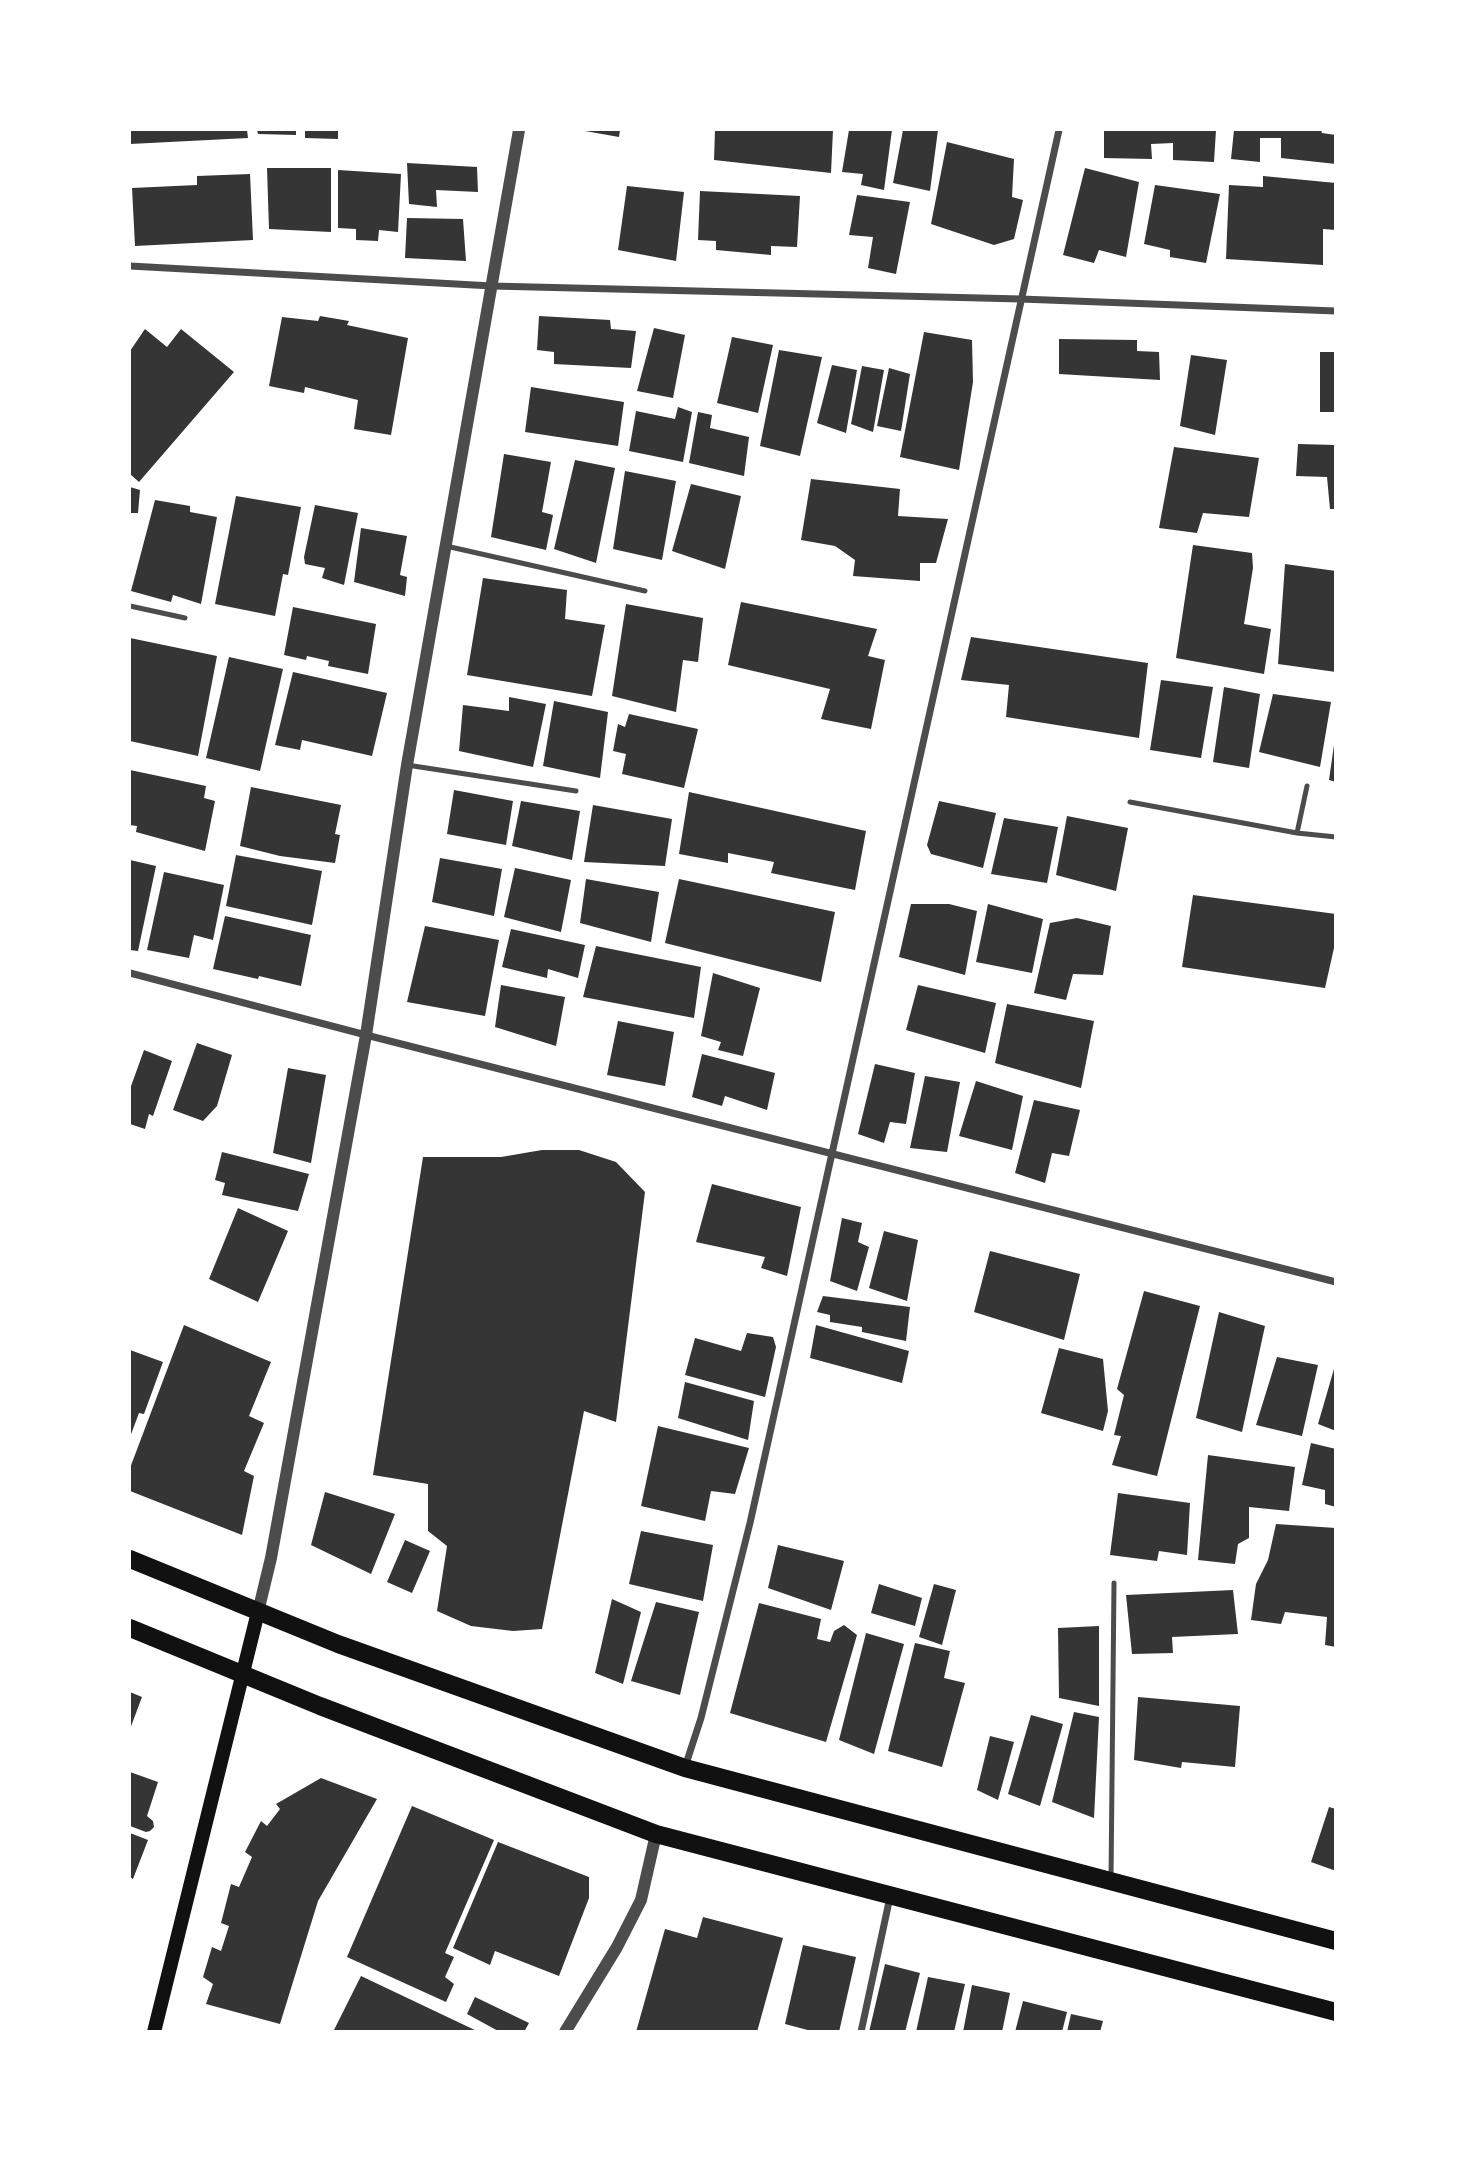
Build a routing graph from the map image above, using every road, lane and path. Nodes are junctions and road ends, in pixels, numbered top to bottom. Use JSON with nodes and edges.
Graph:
{"nodes":[{"id":1,"x":519,"y":130,"type":"edge"},
{"id":2,"x":1059,"y":130,"type":"edge"},
{"id":3,"x":130,"y":265,"type":"edge"},
{"id":4,"x":492,"y":286,"type":"junction"},
{"id":5,"x":1020,"y":299,"type":"junction"},
{"id":6,"x":1335,"y":311,"type":"edge"},
{"id":7,"x":446,"y":546,"type":"junction"},
{"id":8,"x":645,"y":591,"type":"dead end"},
{"id":9,"x":130,"y":606,"type":"edge"},
{"id":10,"x":185,"y":618,"type":"dead end"},
{"id":11,"x":408,"y":765,"type":"junction"},
{"id":12,"x":1307,"y":786,"type":"dead end"},
{"id":13,"x":576,"y":791,"type":"dead end"},
{"id":14,"x":1130,"y":802,"type":"dead end"},
{"id":15,"x":1297,"y":833,"type":"junction"},
{"id":16,"x":1335,"y":837,"type":"edge"},
{"id":17,"x":130,"y":973,"type":"edge"},
{"id":18,"x":366,"y":1035,"type":"junction"},
{"id":19,"x":833,"y":1153,"type":"junction"},
{"id":20,"x":1335,"y":1282,"type":"edge"},
{"id":21,"x":130,"y":1559,"type":"edge"},
{"id":22,"x":1114,"y":1583,"type":"dead end"},
{"id":23,"x":258,"y":1612,"type":"junction"},
{"id":24,"x":130,"y":1628,"type":"edge"},
{"id":25,"x":244,"y":1675,"type":"junction"},
{"id":26,"x":685,"y":1768,"type":"junction"},
{"id":27,"x":656,"y":1835,"type":"junction"},
{"id":28,"x":1111,"y":1882,"type":"junction"},
{"id":29,"x":890,"y":1897,"type":"junction"},
{"id":30,"x":1335,"y":1941,"type":"edge"},
{"id":31,"x":1335,"y":2012,"type":"edge"},
{"id":32,"x":154,"y":2032,"type":"edge"},
{"id":33,"x":565,"y":2032,"type":"edge"},
{"id":34,"x":861,"y":2032,"type":"edge"}],
"edges":[{"from":1,"to":4,"type":"street"},
{"from":2,"to":5,"type":"street"},
{"from":3,"to":4,"type":"street"},
{"from":4,"to":5,"type":"street"},
{"from":4,"to":7,"type":"street"},
{"from":5,"to":6,"type":"street"},
{"from":5,"to":19,"type":"street"},
{"from":7,"to":8,"type":"lane"},
{"from":7,"to":11,"type":"street"},
{"from":9,"to":10,"type":"lane"},
{"from":11,"to":13,"type":"lane"},
{"from":11,"to":18,"type":"street"},
{"from":12,"to":15,"type":"lane"},
{"from":14,"to":15,"type":"lane"},
{"from":15,"to":16,"type":"lane"},
{"from":17,"to":18,"type":"street"},
{"from":18,"to":19,"type":"street"},
{"from":18,"to":23,"type":"street"},
{"from":19,"to":20,"type":"street"},
{"from":19,"to":26,"type":"street"},
{"from":21,"to":23,"type":"main road"},
{"from":22,"to":28,"type":"lane"},
{"from":23,"to":25,"type":"main road"},
{"from":23,"to":26,"type":"main road"},
{"from":24,"to":25,"type":"main road"},
{"from":25,"to":27,"type":"main road"},
{"from":25,"to":32,"type":"main road"},
{"from":26,"to":28,"type":"main road"},
{"from":27,"to":29,"type":"main road"},
{"from":27,"to":33,"type":"street"},
{"from":28,"to":30,"type":"main road"},
{"from":29,"to":31,"type":"main road"},
{"from":29,"to":34,"type":"street"}]}
